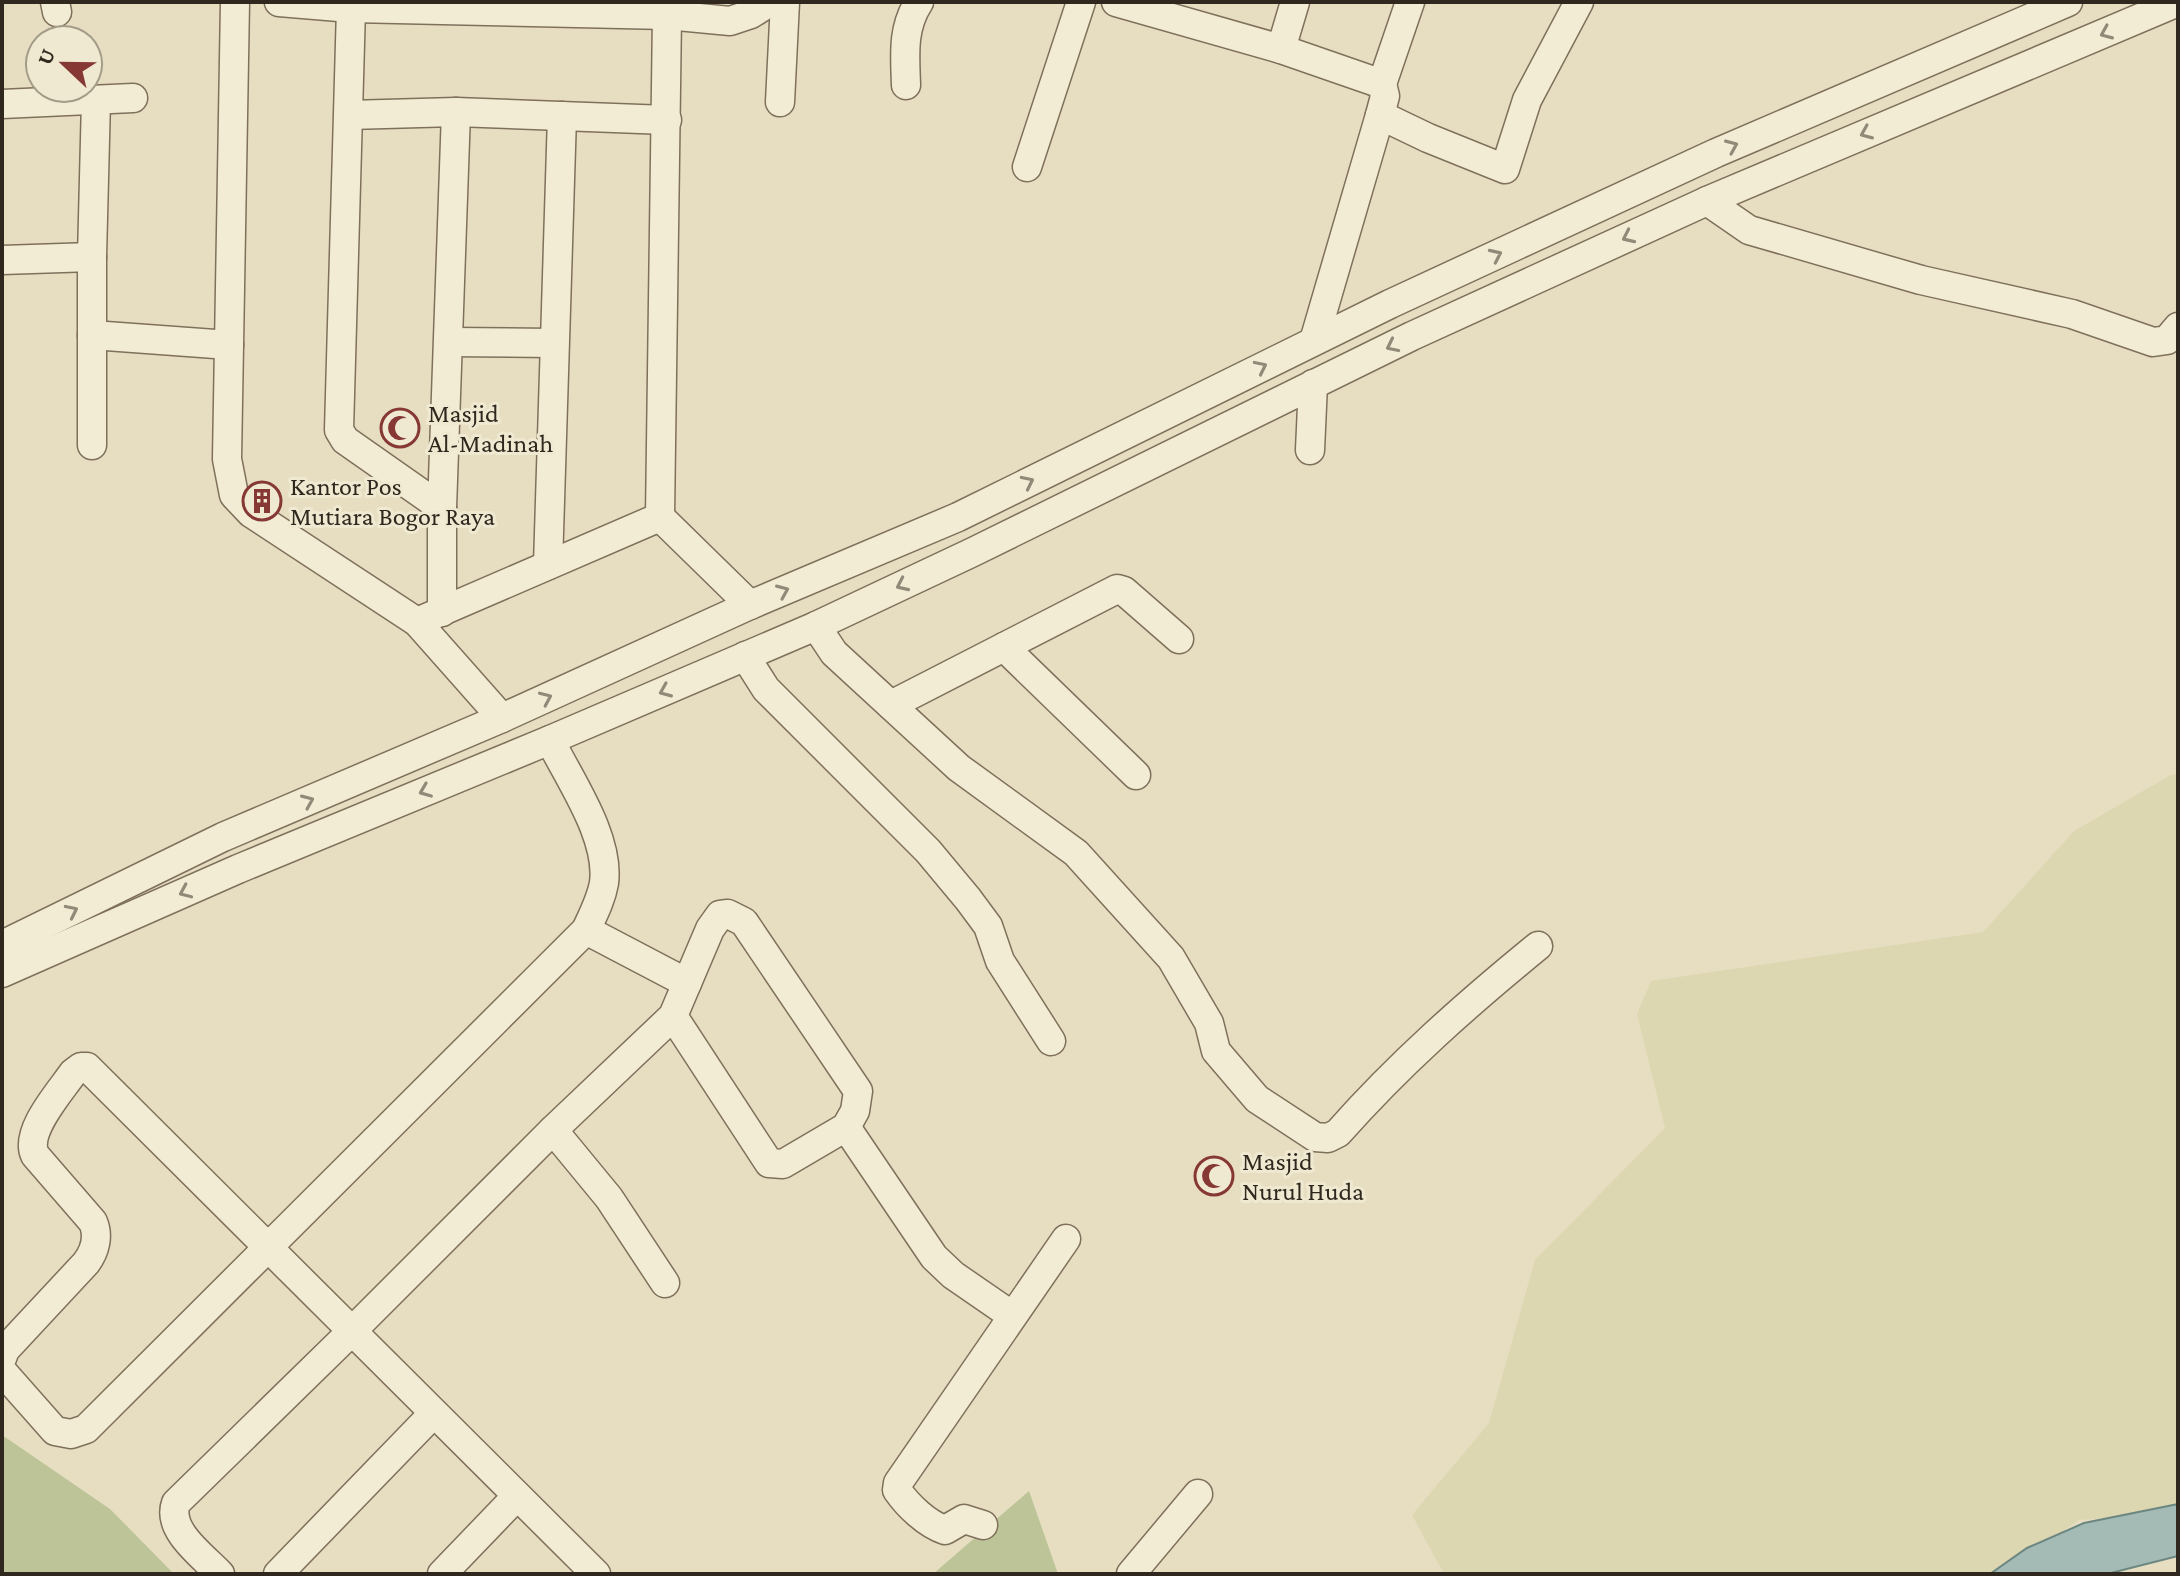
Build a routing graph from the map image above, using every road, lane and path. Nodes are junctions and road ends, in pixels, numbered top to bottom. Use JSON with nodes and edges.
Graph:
{"nodes":[{"id":1,"x":235,"y":2,"type":"edge"},
{"id":2,"x":279,"y":2,"type":"edge"},
{"id":3,"x":770,"y":2,"type":"edge"},
{"id":4,"x":785,"y":2,"type":"edge"},
{"id":5,"x":919,"y":2,"type":"edge"},
{"id":6,"x":1081,"y":2,"type":"edge"},
{"id":7,"x":1116,"y":2,"type":"edge"},
{"id":8,"x":1295,"y":2,"type":"edge"},
{"id":9,"x":1410,"y":2,"type":"edge"},
{"id":10,"x":1579,"y":2,"type":"edge"},
{"id":11,"x":2068,"y":2,"type":"edge"},
{"id":12,"x":2178,"y":2,"type":"edge"},
{"id":13,"x":351,"y":8,"type":"junction"},
{"id":14,"x":667,"y":15,"type":"junction"},
{"id":15,"x":1281,"y":49,"type":"junction"},
{"id":16,"x":1382,"y":84,"type":"junction"},
{"id":17,"x":906,"y":85,"type":"dead end"},
{"id":18,"x":133,"y":98,"type":"dead end"},
{"id":19,"x":104,"y":100,"type":"edge"},
{"id":20,"x":780,"y":102,"type":"dead end"},
{"id":21,"x":24,"y":103,"type":"edge"},
{"id":22,"x":2,"y":104,"type":"edge"},
{"id":23,"x":96,"y":104,"type":"edge"},
{"id":24,"x":456,"y":112,"type":"junction"},
{"id":25,"x":349,"y":115,"type":"junction"},
{"id":26,"x":1380,"y":115,"type":"junction"},
{"id":27,"x":562,"y":116,"type":"junction"},
{"id":28,"x":667,"y":120,"type":"junction"},
{"id":29,"x":1027,"y":167,"type":"dead end"},
{"id":30,"x":1707,"y":201,"type":"junction"},
{"id":31,"x":92,"y":257,"type":"junction"},
{"id":32,"x":2,"y":260,"type":"edge"},
{"id":33,"x":2178,"y":327,"type":"edge"},
{"id":34,"x":92,"y":335,"type":"junction"},
{"id":35,"x":1314,"y":341,"type":"junction"},
{"id":36,"x":449,"y":342,"type":"junction"},
{"id":37,"x":553,"y":343,"type":"junction"},
{"id":38,"x":229,"y":345,"type":"junction"},
{"id":39,"x":1313,"y":384,"type":"junction"},
{"id":40,"x":92,"y":445,"type":"dead end"},
{"id":41,"x":1310,"y":450,"type":"dead end"},
{"id":42,"x":442,"y":508,"type":"junction"},
{"id":43,"x":660,"y":517,"type":"junction"},
{"id":44,"x":958,"y":517,"type":"junction"},
{"id":45,"x":973,"y":552,"type":"junction"},
{"id":46,"x":548,"y":565,"type":"junction"},
{"id":47,"x":750,"y":605,"type":"junction"},
{"id":48,"x":430,"y":617,"type":"junction"},
{"id":49,"x":816,"y":626,"type":"junction"},
{"id":50,"x":1179,"y":639,"type":"dead end"},
{"id":51,"x":1004,"y":647,"type":"junction"},
{"id":52,"x":745,"y":656,"type":"junction"},
{"id":53,"x":891,"y":705,"type":"junction"},
{"id":54,"x":502,"y":718,"type":"junction"},
{"id":55,"x":550,"y":740,"type":"junction"},
{"id":56,"x":1136,"y":775,"type":"dead end"},
{"id":57,"x":223,"y":837,"type":"junction"},
{"id":58,"x":238,"y":869,"type":"junction"},
{"id":59,"x":586,"y":930,"type":"junction"},
{"id":60,"x":2,"y":945,"type":"edge"},
{"id":61,"x":1538,"y":946,"type":"dead end"},
{"id":62,"x":2,"y":973,"type":"edge"},
{"id":63,"x":687,"y":983,"type":"junction"},
{"id":64,"x":673,"y":1016,"type":"junction"},
{"id":65,"x":1051,"y":1041,"type":"dead end"},
{"id":66,"x":846,"y":1127,"type":"junction"},
{"id":67,"x":553,"y":1130,"type":"junction"},
{"id":68,"x":1066,"y":1239,"type":"dead end"},
{"id":69,"x":269,"y":1247,"type":"junction"},
{"id":70,"x":665,"y":1283,"type":"dead end"},
{"id":71,"x":1011,"y":1315,"type":"junction"},
{"id":72,"x":351,"y":1332,"type":"junction"},
{"id":73,"x":2,"y":1358,"type":"edge"},
{"id":74,"x":2,"y":1371,"type":"edge"},
{"id":75,"x":433,"y":1414,"type":"junction"},
{"id":76,"x":1198,"y":1494,"type":"dead end"},
{"id":77,"x":517,"y":1496,"type":"junction"},
{"id":78,"x":983,"y":1525,"type":"dead end"},
{"id":79,"x":1145,"y":1568,"type":"edge"},
{"id":80,"x":220,"y":1574,"type":"edge"},
{"id":81,"x":278,"y":1574,"type":"edge"},
{"id":82,"x":442,"y":1574,"type":"edge"},
{"id":83,"x":596,"y":1574,"type":"edge"}],
"edges":[{"from":1,"to":38,"type":"street"},
{"from":2,"to":13,"type":"street"},
{"from":3,"to":14,"type":"street"},
{"from":4,"to":20,"type":"street"},
{"from":5,"to":17,"type":"street"},
{"from":6,"to":29,"type":"street"},
{"from":7,"to":15,"type":"street"},
{"from":8,"to":15,"type":"street"},
{"from":9,"to":16,"type":"street"},
{"from":10,"to":26,"type":"street"},
{"from":35,"to":11,"type":"street","one_way":true},
{"from":12,"to":30,"type":"street","one_way":true},
{"from":13,"to":14,"type":"street"},
{"from":13,"to":25,"type":"street"},
{"from":14,"to":28,"type":"street"},
{"from":15,"to":16,"type":"street"},
{"from":16,"to":26,"type":"street"},
{"from":18,"to":19,"type":"street"},
{"from":21,"to":22,"type":"street"},
{"from":23,"to":31,"type":"street"},
{"from":24,"to":25,"type":"street"},
{"from":24,"to":27,"type":"street"},
{"from":24,"to":36,"type":"street"},
{"from":25,"to":42,"type":"street"},
{"from":26,"to":35,"type":"street"},
{"from":27,"to":28,"type":"street"},
{"from":27,"to":37,"type":"street"},
{"from":28,"to":43,"type":"street"},
{"from":30,"to":33,"type":"street"},
{"from":30,"to":39,"type":"street","one_way":true},
{"from":31,"to":32,"type":"street"},
{"from":31,"to":34,"type":"street"},
{"from":34,"to":38,"type":"street"},
{"from":34,"to":40,"type":"street"},
{"from":44,"to":35,"type":"street","one_way":true},
{"from":36,"to":37,"type":"street"},
{"from":36,"to":42,"type":"street"},
{"from":37,"to":46,"type":"street"},
{"from":38,"to":48,"type":"street"},
{"from":39,"to":41,"type":"street"},
{"from":39,"to":45,"type":"street"},
{"from":42,"to":48,"type":"street"},
{"from":43,"to":46,"type":"street"},
{"from":43,"to":47,"type":"street"},
{"from":44,"to":45,"type":"street"},
{"from":47,"to":44,"type":"street","one_way":true},
{"from":45,"to":49,"type":"street","one_way":true},
{"from":46,"to":48,"type":"street"},
{"from":54,"to":47,"type":"street","one_way":true},
{"from":48,"to":54,"type":"street"},
{"from":49,"to":52,"type":"street"},
{"from":49,"to":53,"type":"street"},
{"from":50,"to":51,"type":"street"},
{"from":51,"to":53,"type":"street"},
{"from":51,"to":56,"type":"street"},
{"from":52,"to":55,"type":"street","one_way":true},
{"from":52,"to":65,"type":"street"},
{"from":53,"to":61,"type":"street"},
{"from":57,"to":54,"type":"street","one_way":true},
{"from":55,"to":58,"type":"street","one_way":true},
{"from":55,"to":59,"type":"street"},
{"from":57,"to":58,"type":"street"},
{"from":60,"to":57,"type":"street","one_way":true},
{"from":58,"to":62,"type":"street","one_way":true},
{"from":59,"to":63,"type":"street"},
{"from":59,"to":69,"type":"street"},
{"from":63,"to":64,"type":"street"},
{"from":63,"to":66,"type":"street"},
{"from":64,"to":66,"type":"street"},
{"from":64,"to":67,"type":"street"},
{"from":66,"to":71,"type":"street"},
{"from":67,"to":70,"type":"street"},
{"from":67,"to":72,"type":"street"},
{"from":68,"to":71,"type":"street"},
{"from":69,"to":72,"type":"street"},
{"from":69,"to":73,"type":"street"},
{"from":69,"to":74,"type":"street"},
{"from":71,"to":78,"type":"street"},
{"from":72,"to":75,"type":"street"},
{"from":72,"to":80,"type":"street"},
{"from":75,"to":77,"type":"street"},
{"from":75,"to":81,"type":"street"},
{"from":76,"to":79,"type":"street"},
{"from":77,"to":82,"type":"street"},
{"from":77,"to":83,"type":"street"}]}
